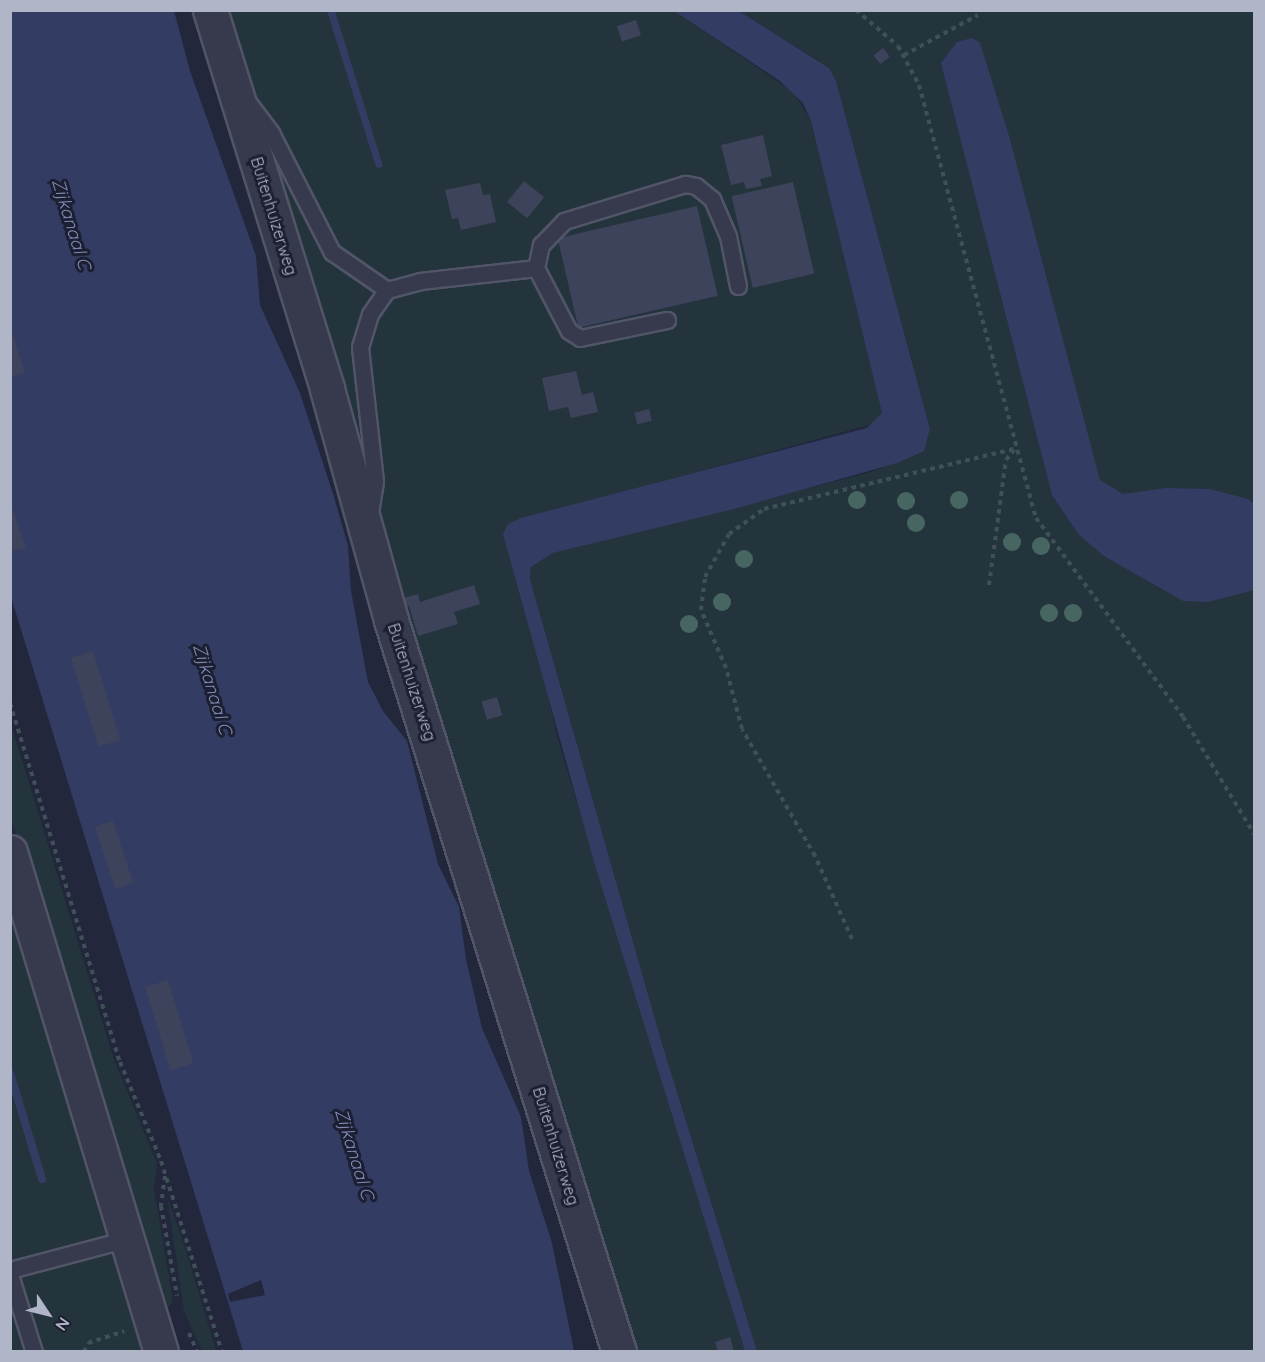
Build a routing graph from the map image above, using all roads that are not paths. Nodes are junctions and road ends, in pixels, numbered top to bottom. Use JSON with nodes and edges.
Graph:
{"nodes":[{"id":1,"x":210,"y":10,"type":"edge"},
{"id":2,"x":233,"y":85,"type":"junction"},
{"id":3,"x":536,"y":268,"type":"junction"},
{"id":4,"x":738,"y":286,"type":"dead end"},
{"id":5,"x":387,"y":291,"type":"junction"},
{"id":6,"x":667,"y":320,"type":"dead end"},
{"id":7,"x":367,"y":532,"type":"junction"},
{"id":8,"x":10,"y":852,"type":"edge"},
{"id":9,"x":127,"y":1239,"type":"junction"},
{"id":10,"x":10,"y":1272,"type":"edge"},
{"id":11,"x":34,"y":1352,"type":"edge"},
{"id":12,"x":161,"y":1352,"type":"edge"},
{"id":13,"x":619,"y":1352,"type":"edge"}],
"edges":[{"from":1,"to":2,"type":"street","name":"Buitenhuizerweg"},
{"from":2,"to":5,"type":"lane"},
{"from":2,"to":7,"type":"street","name":"Buitenhuizerweg"},
{"from":3,"to":4,"type":"lane"},
{"from":3,"to":5,"type":"lane"},
{"from":3,"to":6,"type":"lane"},
{"from":5,"to":7,"type":"lane"},
{"from":7,"to":13,"type":"street","name":"Buitenhuizerweg"},
{"from":8,"to":9,"type":"street"},
{"from":9,"to":10,"type":"lane"},
{"from":9,"to":12,"type":"street"},
{"from":10,"to":11,"type":"lane"}]}
